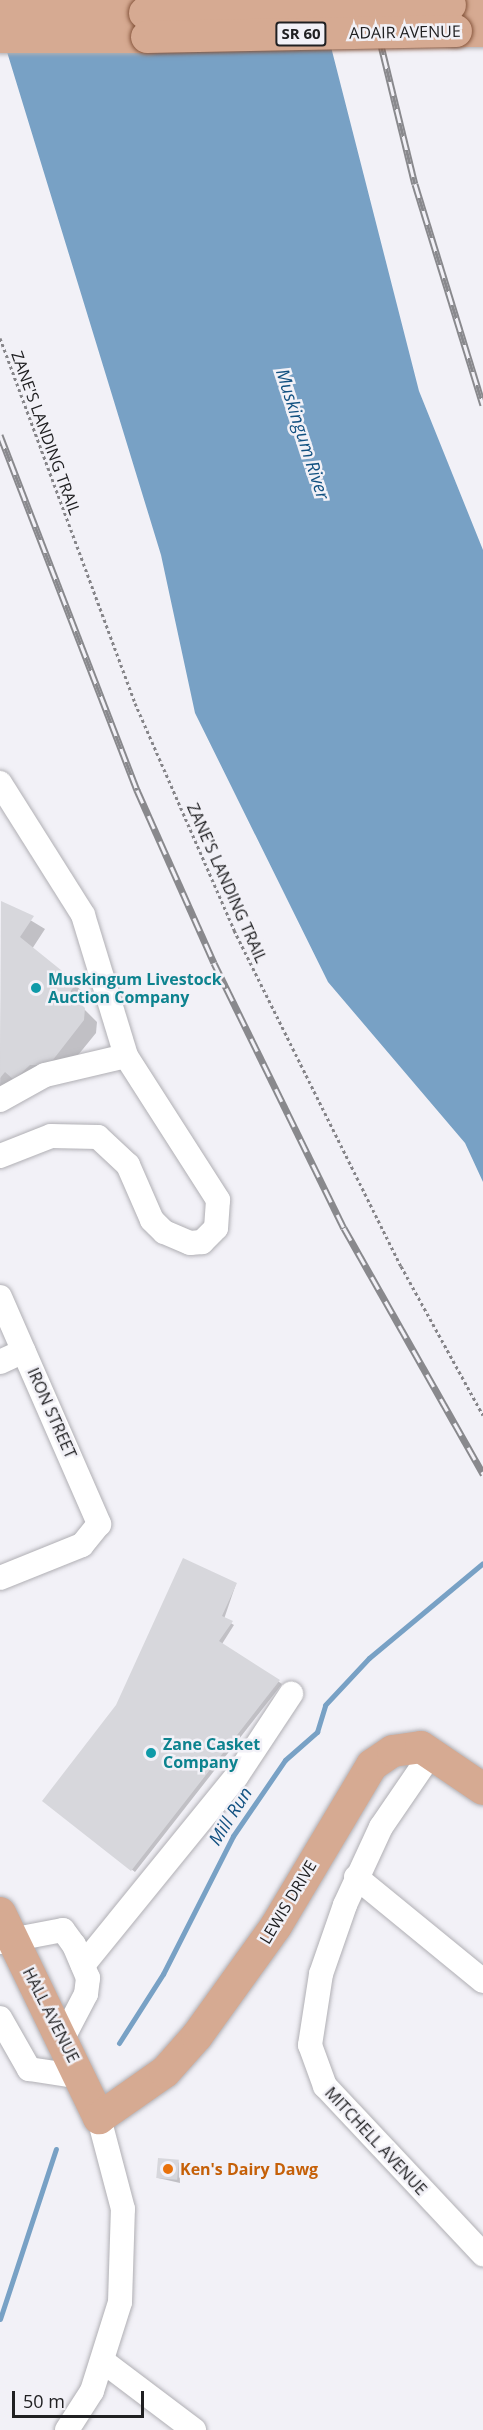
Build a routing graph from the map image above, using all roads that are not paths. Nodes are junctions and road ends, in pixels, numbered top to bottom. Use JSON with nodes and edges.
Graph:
{"nodes":[{"id":1,"x":483,"y":5,"type":"edge"},
{"id":2,"x":0,"y":13,"type":"edge"},
{"id":3,"x":463,"y":22,"type":"edge"},
{"id":4,"x":146,"y":25,"type":"junction"},
{"id":5,"x":0,"y":37,"type":"edge"},
{"id":6,"x":0,"y":783,"type":"edge"},
{"id":7,"x":126,"y":1056,"type":"junction"},
{"id":8,"x":1,"y":1104,"type":"edge"},
{"id":9,"x":0,"y":1156,"type":"edge"},
{"id":10,"x":0,"y":1297,"type":"edge"},
{"id":11,"x":24,"y":1351,"type":"junction"},
{"id":12,"x":0,"y":1362,"type":"edge"},
{"id":13,"x":0,"y":1578,"type":"edge"},
{"id":14,"x":291,"y":1694,"type":"dead end"},
{"id":15,"x":433,"y":1751,"type":"junction"},
{"id":16,"x":483,"y":1789,"type":"edge"},
{"id":17,"x":356,"y":1877,"type":"junction"},
{"id":18,"x":4,"y":1931,"type":"edge"},
{"id":19,"x":83,"y":1965,"type":"junction"},
{"id":20,"x":483,"y":1981,"type":"edge"},
{"id":21,"x":0,"y":2018,"type":"edge"},
{"id":22,"x":63,"y":2038,"type":"junction"},
{"id":23,"x":82,"y":2077,"type":"junction"},
{"id":24,"x":99,"y":2118,"type":"junction"},
{"id":25,"x":483,"y":2254,"type":"edge"},
{"id":26,"x":104,"y":2362,"type":"junction"},
{"id":27,"x":67,"y":2430,"type":"edge"},
{"id":28,"x":194,"y":2430,"type":"edge"}],
"edges":[{"from":1,"to":3,"type":"main road","name":"ADAIR AVENUE","number":"SR 60"},
{"from":2,"to":4,"type":"main road","number":"SR 60"},
{"from":3,"to":4,"type":"main road","name":"ADAIR AVENUE","number":"SR 60","bridge":true},
{"from":4,"to":5,"type":"main road","number":"SR 60"},
{"from":6,"to":7,"type":"street"},
{"from":7,"to":8,"type":"street"},
{"from":7,"to":9,"type":"street"},
{"from":10,"to":11,"type":"street","name":"IRON STREET"},
{"from":11,"to":12,"type":"street"},
{"from":11,"to":13,"type":"street","name":"IRON STREET"},
{"from":14,"to":19,"type":"street"},
{"from":15,"to":16,"type":"main road"},
{"from":15,"to":17,"type":"street","name":"MITCHELL AVENUE"},
{"from":15,"to":24,"type":"main road","name":"LEWIS DRIVE"},
{"from":17,"to":20,"type":"street"},
{"from":17,"to":25,"type":"street","name":"MITCHELL AVENUE"},
{"from":18,"to":19,"type":"street"},
{"from":18,"to":22,"type":"main road","name":"HALL AVENUE"},
{"from":19,"to":22,"type":"street"},
{"from":21,"to":23,"type":"street"},
{"from":22,"to":23,"type":"main road","name":"HALL AVENUE"},
{"from":23,"to":24,"type":"main road","name":"HALL AVENUE"},
{"from":24,"to":26,"type":"street"},
{"from":26,"to":27,"type":"street"},
{"from":26,"to":28,"type":"street"}]}
